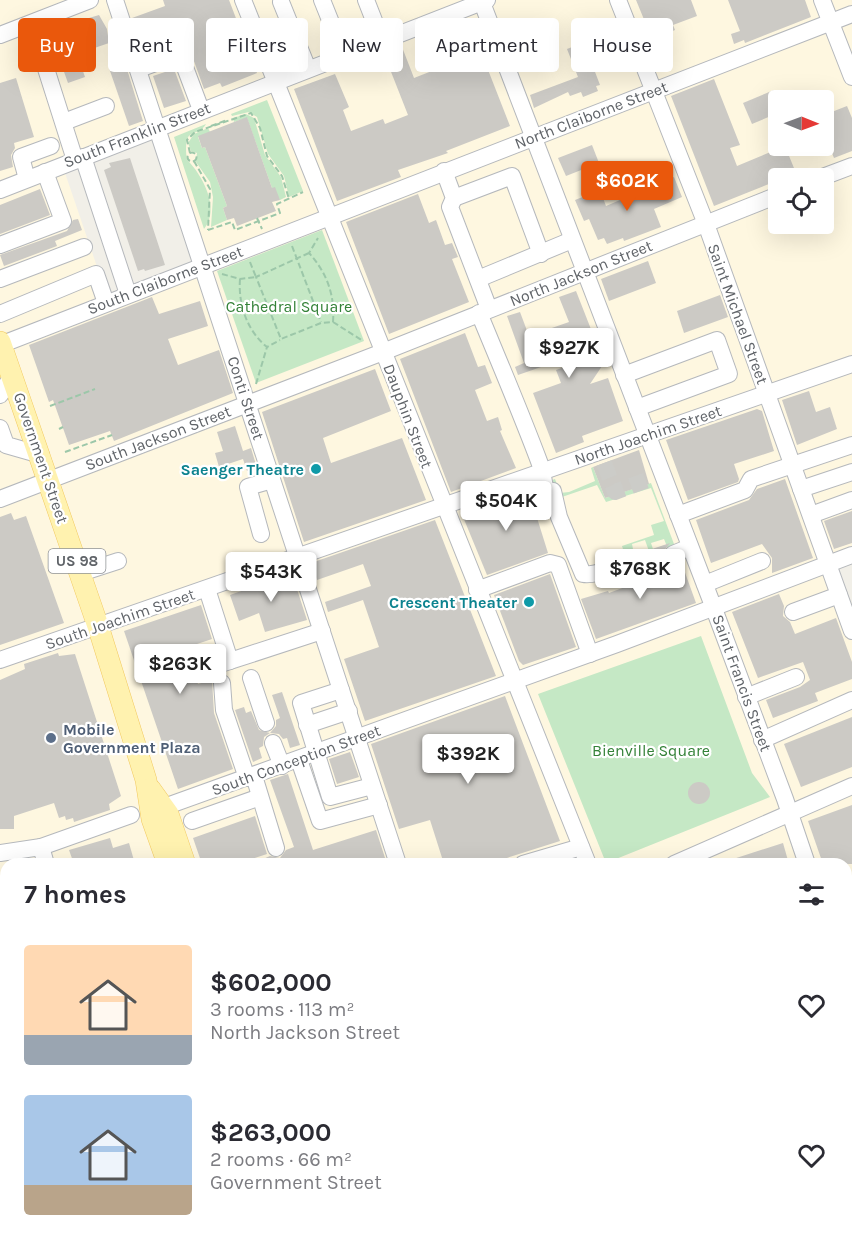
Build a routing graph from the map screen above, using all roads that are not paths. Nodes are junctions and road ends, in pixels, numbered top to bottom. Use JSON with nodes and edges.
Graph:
{"nodes":[{"id":1,"x":90,"y":0,"type":"edge"},
{"id":2,"x":115,"y":0,"type":"edge"},
{"id":3,"x":243,"y":0,"type":"edge"},
{"id":4,"x":322,"y":0,"type":"edge"},
{"id":5,"x":366,"y":0,"type":"edge"},
{"id":6,"x":618,"y":0,"type":"edge"},
{"id":7,"x":822,"y":0,"type":"edge"},
{"id":8,"x":483,"y":1,"type":"edge"},
{"id":9,"x":281,"y":2,"type":"dead end"},
{"id":10,"x":852,"y":14,"type":"edge"},
{"id":11,"x":121,"y":18,"type":"edge"},
{"id":12,"x":287,"y":18,"type":"edge"},
{"id":13,"x":329,"y":18,"type":"edge"},
{"id":14,"x":373,"y":18,"type":"edge"},
{"id":15,"x":831,"y":22,"type":"junction"},
{"id":16,"x":403,"y":33,"type":"edge"},
{"id":17,"x":0,"y":35,"type":"edge"},
{"id":18,"x":320,"y":65,"type":"edge"},
{"id":19,"x":308,"y":69,"type":"edge"},
{"id":20,"x":47,"y":72,"type":"edge"},
{"id":21,"x":140,"y":72,"type":"edge"},
{"id":22,"x":187,"y":72,"type":"edge"},
{"id":23,"x":300,"y":72,"type":"edge"},
{"id":24,"x":852,"y":77,"type":"edge"},
{"id":25,"x":275,"y":82,"type":"junction"},
{"id":26,"x":654,"y":90,"type":"junction"},
{"id":27,"x":106,"y":106,"type":"dead end"},
{"id":28,"x":201,"y":110,"type":"junction"},
{"id":29,"x":64,"y":122,"type":"junction"},
{"id":30,"x":158,"y":127,"type":"junction"},
{"id":31,"x":532,"y":137,"type":"junction"},
{"id":32,"x":79,"y":158,"type":"junction"},
{"id":33,"x":852,"y":166,"type":"edge"},
{"id":34,"x":52,"y":169,"type":"junction"},
{"id":35,"x":444,"y":171,"type":"junction"},
{"id":36,"x":834,"y":173,"type":"edge"},
{"id":37,"x":27,"y":179,"type":"junction"},
{"id":38,"x":0,"y":190,"type":"edge"},
{"id":39,"x":454,"y":198,"type":"junction"},
{"id":40,"x":768,"y":199,"type":"edge"},
{"id":41,"x":325,"y":223,"type":"junction"},
{"id":42,"x":706,"y":224,"type":"junction"},
{"id":43,"x":572,"y":240,"type":"junction"},
{"id":44,"x":0,"y":245,"type":"edge"},
{"id":45,"x":84,"y":247,"type":"dead end"},
{"id":46,"x":542,"y":254,"type":"junction"},
{"id":47,"x":210,"y":268,"type":"junction"},
{"id":48,"x":585,"y":272,"type":"junction"},
{"id":49,"x":0,"y":279,"type":"edge"},
{"id":50,"x":478,"y":279,"type":"junction"},
{"id":51,"x":128,"y":294,"type":"junction"},
{"id":52,"x":106,"y":303,"type":"junction"},
{"id":53,"x":484,"y":311,"type":"junction"},
{"id":54,"x":0,"y":314,"type":"edge"},
{"id":55,"x":0,"y":344,"type":"edge"},
{"id":56,"x":375,"y":348,"type":"junction"},
{"id":57,"x":852,"y":364,"type":"edge"},
{"id":58,"x":624,"y":375,"type":"junction"},
{"id":59,"x":12,"y":376,"type":"junction"},
{"id":60,"x":767,"y":394,"type":"junction"},
{"id":61,"x":0,"y":395,"type":"edge"},
{"id":62,"x":247,"y":404,"type":"junction"},
{"id":63,"x":637,"y":408,"type":"junction"},
{"id":64,"x":0,"y":428,"type":"edge"},
{"id":65,"x":647,"y":435,"type":"junction"},
{"id":66,"x":852,"y":445,"type":"edge"},
{"id":67,"x":41,"y":455,"type":"junction"},
{"id":68,"x":793,"y":466,"type":"junction"},
{"id":69,"x":542,"y":472,"type":"junction"},
{"id":70,"x":852,"y":472,"type":"edge"},
{"id":71,"x":50,"y":479,"type":"junction"},
{"id":72,"x":272,"y":480,"type":"junction"},
{"id":73,"x":801,"y":489,"type":"junction"},
{"id":74,"x":0,"y":499,"type":"edge"},
{"id":75,"x":852,"y":500,"type":"edge"},
{"id":76,"x":443,"y":506,"type":"junction"},
{"id":77,"x":678,"y":515,"type":"junction"},
{"id":78,"x":811,"y":515,"type":"junction"},
{"id":79,"x":261,"y":534,"type":"dead end"},
{"id":80,"x":690,"y":547,"type":"junction"},
{"id":81,"x":674,"y":554,"type":"dead end"},
{"id":82,"x":852,"y":555,"type":"edge"},
{"id":83,"x":298,"y":558,"type":"junction"},
{"id":84,"x":118,"y":561,"type":"dead end"},
{"id":85,"x":652,"y":561,"type":"dead end"},
{"id":86,"x":762,"y":561,"type":"dead end"},
{"id":87,"x":828,"y":564,"type":"junction"},
{"id":88,"x":81,"y":573,"type":"junction"},
{"id":89,"x":705,"y":584,"type":"junction"},
{"id":90,"x":207,"y":590,"type":"junction"},
{"id":91,"x":477,"y":590,"type":"junction"},
{"id":92,"x":839,"y":595,"type":"junction"},
{"id":93,"x":714,"y":608,"type":"junction"},
{"id":94,"x":793,"y":612,"type":"dead end"},
{"id":95,"x":98,"y":626,"type":"junction"},
{"id":96,"x":322,"y":631,"type":"junction"},
{"id":97,"x":852,"y":631,"type":"edge"},
{"id":98,"x":590,"y":654,"type":"junction"},
{"id":99,"x":0,"y":660,"type":"edge"},
{"id":100,"x":230,"y":662,"type":"junction"},
{"id":101,"x":210,"y":667,"type":"dead end"},
{"id":102,"x":796,"y":677,"type":"dead end"},
{"id":103,"x":251,"y":678,"type":"dead end"},
{"id":104,"x":514,"y":682,"type":"junction"},
{"id":105,"x":222,"y":683,"type":"dead end"},
{"id":106,"x":341,"y":690,"type":"junction"},
{"id":107,"x":746,"y":697,"type":"junction"},
{"id":108,"x":852,"y":700,"type":"edge"},
{"id":109,"x":349,"y":711,"type":"junction"},
{"id":110,"x":266,"y":723,"type":"dead end"},
{"id":111,"x":308,"y":725,"type":"junction"},
{"id":112,"x":357,"y":737,"type":"junction"},
{"id":113,"x":762,"y":740,"type":"junction"},
{"id":114,"x":273,"y":742,"type":"dead end"},
{"id":115,"x":316,"y":753,"type":"junction"},
{"id":116,"x":299,"y":760,"type":"junction"},
{"id":117,"x":282,"y":766,"type":"junction"},
{"id":118,"x":251,"y":777,"type":"junction"},
{"id":119,"x":372,"y":786,"type":"junction"},
{"id":120,"x":852,"y":786,"type":"edge"},
{"id":121,"x":202,"y":794,"type":"junction"},
{"id":122,"x":260,"y":797,"type":"junction"},
{"id":123,"x":379,"y":805,"type":"junction"},
{"id":124,"x":150,"y":811,"type":"junction"},
{"id":125,"x":210,"y":814,"type":"junction"},
{"id":126,"x":790,"y":815,"type":"junction"},
{"id":127,"x":192,"y":821,"type":"dead end"},
{"id":128,"x":41,"y":847,"type":"junction"},
{"id":129,"x":581,"y":847,"type":"junction"},
{"id":130,"x":276,"y":848,"type":"dead end"},
{"id":131,"x":0,"y":853,"type":"edge"},
{"id":132,"x":44,"y":858,"type":"edge"},
{"id":133,"x":160,"y":858,"type":"edge"},
{"id":134,"x":166,"y":858,"type":"edge"},
{"id":135,"x":175,"y":858,"type":"edge"},
{"id":136,"x":181,"y":858,"type":"edge"},
{"id":137,"x":396,"y":858,"type":"edge"},
{"id":138,"x":543,"y":858,"type":"edge"},
{"id":139,"x":586,"y":858,"type":"edge"},
{"id":140,"x":688,"y":858,"type":"edge"},
{"id":141,"x":805,"y":858,"type":"edge"}],
"edges":[{"from":1,"to":17,"type":"street"},
{"from":2,"to":11,"type":"street","name":"Conti Street"},
{"from":3,"to":25,"type":"street","name":"Dauphin Street"},
{"from":4,"to":13,"type":"street"},
{"from":5,"to":14,"type":"street"},
{"from":6,"to":26,"type":"street","name":"Saint Michael Street"},
{"from":7,"to":15,"type":"street"},
{"from":8,"to":16,"type":"street","name":"South Franklin Street"},
{"from":8,"to":31,"type":"street","name":"Saint Francis Street"},
{"from":9,"to":12,"type":"street"},
{"from":10,"to":15,"type":"street","name":"North Claiborne Street"},
{"from":15,"to":24,"type":"street"},
{"from":15,"to":26,"type":"street","name":"North Claiborne Street"},
{"from":18,"to":19,"type":"street","name":"South Franklin Street"},
{"from":20,"to":29,"type":"street"},
{"from":21,"to":30,"type":"street","name":"Conti Street"},
{"from":22,"to":28,"type":"street"},
{"from":23,"to":25,"type":"street","name":"South Franklin Street"},
{"from":25,"to":28,"type":"street","name":"South Franklin Street"},
{"from":25,"to":41,"type":"street","name":"Dauphin Street"},
{"from":26,"to":31,"type":"street","name":"North Claiborne Street"},
{"from":26,"to":42,"type":"street","name":"Saint Michael Street"},
{"from":27,"to":29,"type":"street"},
{"from":28,"to":30,"type":"street","name":"South Franklin Street"},
{"from":29,"to":32,"type":"street"},
{"from":30,"to":32,"type":"street","name":"South Franklin Street"},
{"from":30,"to":47,"type":"street","name":"Conti Street"},
{"from":31,"to":35,"type":"street","name":"North Claiborne Street"},
{"from":31,"to":43,"type":"street","name":"Saint Francis Street"},
{"from":32,"to":34,"type":"street","name":"South Franklin Street"},
{"from":32,"to":51,"type":"street"},
{"from":33,"to":36,"type":"street"},
{"from":34,"to":37,"type":"street","name":"South Franklin Street"},
{"from":34,"to":37,"type":"street"},
{"from":34,"to":44,"type":"street"},
{"from":35,"to":39,"type":"street"},
{"from":35,"to":41,"type":"street","name":"North Claiborne Street"},
{"from":37,"to":38,"type":"street","name":"South Franklin Street"},
{"from":39,"to":46,"type":"street"},
{"from":39,"to":50,"type":"street"},
{"from":40,"to":42,"type":"street","name":"North Jackson Street"},
{"from":41,"to":47,"type":"street","name":"South Claiborne Street"},
{"from":41,"to":56,"type":"street","name":"Dauphin Street"},
{"from":42,"to":48,"type":"street","name":"North Jackson Street"},
{"from":42,"to":60,"type":"street","name":"Saint Michael Street"},
{"from":43,"to":46,"type":"street"},
{"from":43,"to":48,"type":"street","name":"Saint Francis Street"},
{"from":45,"to":49,"type":"street"},
{"from":46,"to":50,"type":"street"},
{"from":47,"to":51,"type":"street","name":"South Claiborne Street"},
{"from":47,"to":62,"type":"street","name":"Conti Street"},
{"from":48,"to":53,"type":"street","name":"North Jackson Street"},
{"from":48,"to":58,"type":"street","name":"Saint Francis Street"},
{"from":50,"to":53,"type":"street"},
{"from":51,"to":52,"type":"street","name":"South Claiborne Street"},
{"from":52,"to":54,"type":"street"},
{"from":52,"to":55,"type":"street","name":"South Claiborne Street"},
{"from":53,"to":56,"type":"street","name":"North Jackson Street"},
{"from":53,"to":69,"type":"street"},
{"from":55,"to":59,"type":"main road","name":"Government Street","number":"US 98"},
{"from":56,"to":62,"type":"street","name":"South Jackson Street"},
{"from":56,"to":76,"type":"street","name":"Dauphin Street"},
{"from":57,"to":60,"type":"street","name":"North Joachim Street"},
{"from":58,"to":63,"type":"street","name":"Saint Francis Street"},
{"from":58,"to":63,"type":"street"},
{"from":59,"to":61,"type":"street"},
{"from":59,"to":67,"type":"main road","name":"Government Street","number":"US 98"},
{"from":60,"to":65,"type":"street","name":"North Joachim Street"},
{"from":60,"to":68,"type":"street","name":"Saint Michael Street"},
{"from":62,"to":71,"type":"street","name":"South Jackson Street"},
{"from":62,"to":72,"type":"street","name":"Conti Street"},
{"from":63,"to":65,"type":"street","name":"Saint Francis Street"},
{"from":64,"to":67,"type":"street"},
{"from":65,"to":69,"type":"street","name":"North Joachim Street"},
{"from":65,"to":77,"type":"street","name":"Saint Francis Street"},
{"from":66,"to":68,"type":"street"},
{"from":67,"to":71,"type":"main road","name":"Government Street","number":"US 98"},
{"from":68,"to":73,"type":"street","name":"Saint Michael Street"},
{"from":68,"to":77,"type":"street"},
{"from":69,"to":76,"type":"street","name":"North Joachim Street"},
{"from":69,"to":85,"type":"street"},
{"from":70,"to":73,"type":"street"},
{"from":71,"to":74,"type":"street","name":"South Jackson Street"},
{"from":71,"to":88,"type":"main road","name":"Government Street","number":"US 98"},
{"from":72,"to":79,"type":"street"},
{"from":72,"to":83,"type":"street","name":"Conti Street"},
{"from":73,"to":78,"type":"street","name":"Saint Michael Street"},
{"from":75,"to":78,"type":"street"},
{"from":76,"to":83,"type":"street","name":"South Joachim Street"},
{"from":76,"to":91,"type":"street","name":"Dauphin Street"},
{"from":77,"to":80,"type":"street","name":"Saint Francis Street"},
{"from":78,"to":87,"type":"street","name":"Saint Michael Street"},
{"from":80,"to":81,"type":"street"},
{"from":80,"to":89,"type":"street","name":"Saint Francis Street"},
{"from":82,"to":87,"type":"street","name":"South Conception Street"},
{"from":83,"to":90,"type":"street","name":"South Joachim Street"},
{"from":83,"to":96,"type":"street","name":"Conti Street"},
{"from":84,"to":88,"type":"street"},
{"from":86,"to":89,"type":"street"},
{"from":87,"to":92,"type":"street","name":"Saint Michael Street"},
{"from":87,"to":93,"type":"street","name":"South Conception Street"},
{"from":88,"to":95,"type":"main road","name":"Government Street","number":"US 98"},
{"from":89,"to":93,"type":"street","name":"Saint Francis Street"},
{"from":90,"to":95,"type":"street","name":"South Joachim Street"},
{"from":90,"to":100,"type":"street"},
{"from":91,"to":98,"type":"street"},
{"from":91,"to":104,"type":"street","name":"Dauphin Street"},
{"from":92,"to":94,"type":"street"},
{"from":92,"to":97,"type":"street","name":"Saint Michael Street"},
{"from":93,"to":98,"type":"street","name":"South Conception Street"},
{"from":93,"to":107,"type":"street","name":"Saint Francis Street"},
{"from":95,"to":99,"type":"street","name":"South Joachim Street"},
{"from":95,"to":124,"type":"main road","name":"Government Street","number":"US 98"},
{"from":96,"to":100,"type":"street"},
{"from":96,"to":106,"type":"street","name":"Conti Street"},
{"from":98,"to":104,"type":"street","name":"South Conception Street"},
{"from":100,"to":101,"type":"street"},
{"from":102,"to":107,"type":"street"},
{"from":103,"to":110,"type":"street"},
{"from":104,"to":112,"type":"street","name":"South Conception Street"},
{"from":104,"to":129,"type":"street","name":"Dauphin Street"},
{"from":105,"to":118,"type":"street"},
{"from":106,"to":109,"type":"street","name":"Conti Street"},
{"from":106,"to":111,"type":"street"},
{"from":107,"to":113,"type":"street","name":"Saint Francis Street"},
{"from":108,"to":113,"type":"street"},
{"from":109,"to":111,"type":"street"},
{"from":109,"to":112,"type":"street","name":"Conti Street"},
{"from":111,"to":115,"type":"street"},
{"from":112,"to":115,"type":"street","name":"South Conception Street"},
{"from":112,"to":119,"type":"street","name":"Conti Street"},
{"from":113,"to":126,"type":"street","name":"Saint Francis Street"},
{"from":114,"to":117,"type":"street"},
{"from":115,"to":116,"type":"street","name":"South Conception Street"},
{"from":115,"to":119,"type":"street"},
{"from":116,"to":117,"type":"street","name":"South Conception Street"},
{"from":116,"to":123,"type":"street"},
{"from":117,"to":118,"type":"street","name":"South Conception Street"},
{"from":118,"to":121,"type":"street","name":"South Conception Street"},
{"from":118,"to":122,"type":"street"},
{"from":119,"to":123,"type":"street","name":"Conti Street"},
{"from":120,"to":126,"type":"street"},
{"from":121,"to":124,"type":"street","name":"South Conception Street"},
{"from":121,"to":125,"type":"street"},
{"from":122,"to":125,"type":"street"},
{"from":122,"to":130,"type":"street"},
{"from":123,"to":137,"type":"street","name":"Conti Street"},
{"from":124,"to":128,"type":"street","name":"South Conception Street"},
{"from":124,"to":133,"type":"main road","name":"Government Street"},
{"from":124,"to":134,"type":"main road","name":"Government Street"},
{"from":124,"to":135,"type":"main road","name":"Government Street"},
{"from":124,"to":136,"type":"main road","name":"Government Street"},
{"from":125,"to":127,"type":"street"},
{"from":126,"to":140,"type":"street"},
{"from":126,"to":141,"type":"street","name":"Saint Francis Street"},
{"from":128,"to":131,"type":"street","name":"South Conception Street"},
{"from":128,"to":132,"type":"street"},
{"from":129,"to":138,"type":"street"},
{"from":129,"to":139,"type":"street","name":"Dauphin Street"}]}
